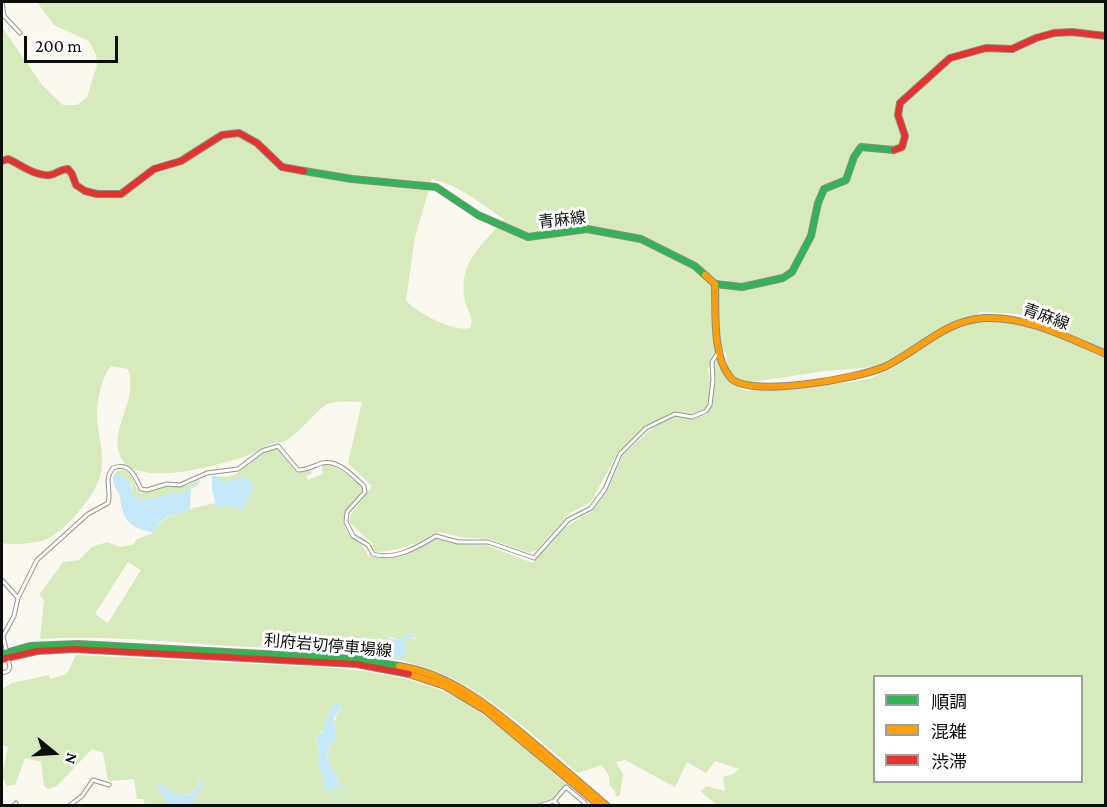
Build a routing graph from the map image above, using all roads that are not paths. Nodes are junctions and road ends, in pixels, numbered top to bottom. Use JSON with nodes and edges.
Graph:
{"nodes":[{"id":1,"x":2,"y":2,"type":"edge"},
{"id":2,"x":20,"y":33,"type":"dead end"},
{"id":3,"x":1106,"y":36,"type":"edge"},
{"id":4,"x":2,"y":161,"type":"edge"},
{"id":5,"x":715,"y":284,"type":"junction"},
{"id":6,"x":720,"y":350,"type":"junction"},
{"id":7,"x":1106,"y":354,"type":"edge"},
{"id":8,"x":2,"y":580,"type":"edge"},
{"id":9,"x":18,"y":598,"type":"junction"},
{"id":10,"x":2,"y":642,"type":"edge"},
{"id":11,"x":4,"y":655,"type":"edge"},
{"id":12,"x":2,"y":673,"type":"edge"},
{"id":13,"x":109,"y":785,"type":"dead end"},
{"id":14,"x":554,"y":801,"type":"junction"},
{"id":15,"x":602,"y":805,"type":"edge"},
{"id":16,"x":69,"y":806,"type":"edge"},
{"id":17,"x":539,"y":806,"type":"edge"},
{"id":18,"x":559,"y":806,"type":"edge"},
{"id":19,"x":583,"y":806,"type":"edge"}],
"edges":[{"from":1,"to":2,"type":"street"},
{"from":3,"to":5,"type":"street"},
{"from":4,"to":5,"type":"street","name":"青麻線"},
{"from":5,"to":6,"type":"street","name":"青麻線"},
{"from":6,"to":7,"type":"street","name":"青麻線"},
{"from":6,"to":9,"type":"street"},
{"from":8,"to":9,"type":"street"},
{"from":9,"to":10,"type":"street"},
{"from":10,"to":11,"type":"street"},
{"from":11,"to":12,"type":"street"},
{"from":11,"to":15,"type":"street","name":"利府岩切停車場線"},
{"from":13,"to":16,"type":"street"},
{"from":14,"to":17,"type":"street"},
{"from":14,"to":18,"type":"street"},
{"from":14,"to":19,"type":"street"}]}
